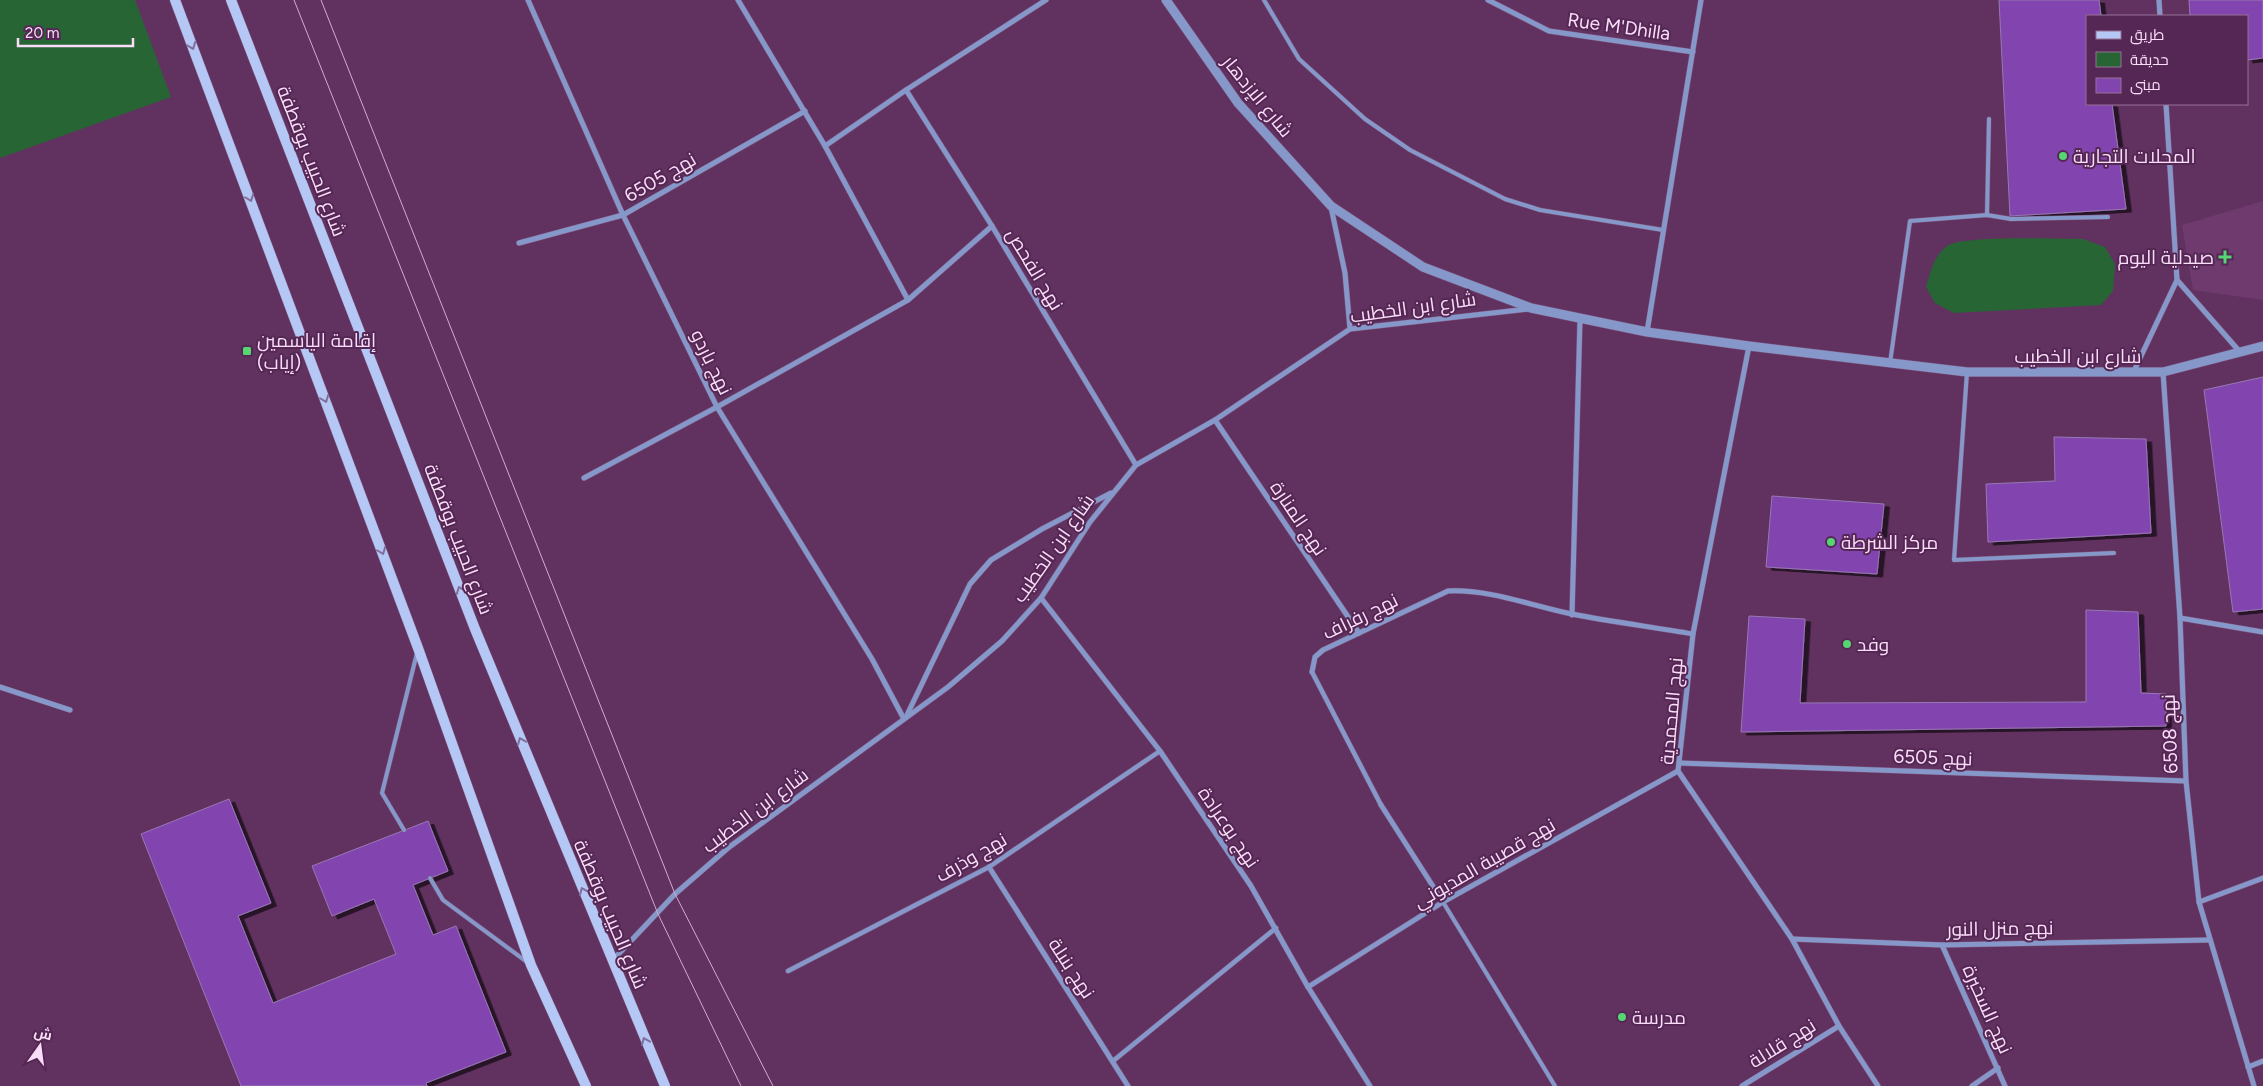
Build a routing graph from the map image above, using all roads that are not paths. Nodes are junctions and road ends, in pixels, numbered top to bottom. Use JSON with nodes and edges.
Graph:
{"nodes":[{"id":1,"x":175,"y":0,"type":"edge"},
{"id":2,"x":230,"y":0,"type":"edge"},
{"id":3,"x":528,"y":0,"type":"edge"},
{"id":4,"x":738,"y":0,"type":"edge"},
{"id":5,"x":1046,"y":0,"type":"edge"},
{"id":6,"x":1166,"y":0,"type":"edge"},
{"id":7,"x":1264,"y":0,"type":"edge"},
{"id":8,"x":1488,"y":0,"type":"edge"},
{"id":9,"x":1701,"y":0,"type":"edge"},
{"id":10,"x":2159,"y":0,"type":"edge"},
{"id":11,"x":2160,"y":15,"type":"edge"},
{"id":12,"x":1693,"y":52,"type":"junction"},
{"id":13,"x":906,"y":90,"type":"junction"},
{"id":14,"x":2166,"y":105,"type":"edge"},
{"id":15,"x":805,"y":111,"type":"junction"},
{"id":16,"x":1989,"y":119,"type":"dead end"},
{"id":17,"x":826,"y":146,"type":"junction"},
{"id":18,"x":1331,"y":206,"type":"junction"},
{"id":19,"x":624,"y":215,"type":"junction"},
{"id":20,"x":1987,"y":215,"type":"junction"},
{"id":21,"x":2108,"y":217,"type":"dead end"},
{"id":22,"x":992,"y":226,"type":"junction"},
{"id":23,"x":1663,"y":230,"type":"junction"},
{"id":24,"x":519,"y":243,"type":"dead end"},
{"id":25,"x":1423,"y":267,"type":"joint"},
{"id":26,"x":2177,"y":280,"type":"junction"},
{"id":27,"x":908,"y":300,"type":"junction"},
{"id":28,"x":1531,"y":308,"type":"junction"},
{"id":29,"x":1580,"y":319,"type":"junction"},
{"id":30,"x":1350,"y":329,"type":"junction"},
{"id":31,"x":1646,"y":332,"type":"junction"},
{"id":32,"x":1749,"y":346,"type":"junction"},
{"id":33,"x":2263,"y":346,"type":"edge"},
{"id":34,"x":2240,"y":352,"type":"junction"},
{"id":35,"x":1890,"y":363,"type":"junction"},
{"id":36,"x":1967,"y":372,"type":"junction"},
{"id":37,"x":2163,"y":372,"type":"junction"},
{"id":38,"x":2133,"y":373,"type":"junction"},
{"id":39,"x":717,"y":407,"type":"junction"},
{"id":40,"x":1215,"y":420,"type":"junction"},
{"id":41,"x":1136,"y":465,"type":"junction"},
{"id":42,"x":584,"y":478,"type":"dead end"},
{"id":43,"x":1114,"y":491,"type":"junction"},
{"id":44,"x":2114,"y":553,"type":"dead end"},
{"id":45,"x":1042,"y":598,"type":"junction"},
{"id":46,"x":1572,"y":614,"type":"junction"},
{"id":47,"x":2180,"y":618,"type":"junction"},
{"id":48,"x":2263,"y":632,"type":"edge"},
{"id":49,"x":1359,"y":633,"type":"junction"},
{"id":50,"x":1693,"y":634,"type":"junction"},
{"id":51,"x":418,"y":648,"type":"junction"},
{"id":52,"x":1312,"y":672,"type":"joint"},
{"id":53,"x":0,"y":687,"type":"edge"},
{"id":54,"x":70,"y":710,"type":"dead end"},
{"id":55,"x":904,"y":719,"type":"junction"},
{"id":56,"x":1160,"y":751,"type":"junction"},
{"id":57,"x":1679,"y":763,"type":"junction"},
{"id":58,"x":1678,"y":771,"type":"junction"},
{"id":59,"x":2186,"y":781,"type":"junction"},
{"id":60,"x":1381,"y":805,"type":"joint"},
{"id":61,"x":404,"y":830,"type":"dead end"},
{"id":62,"x":989,"y":867,"type":"junction"},
{"id":63,"x":430,"y":878,"type":"dead end"},
{"id":64,"x":2263,"y":878,"type":"edge"},
{"id":65,"x":1443,"y":902,"type":"junction"},
{"id":66,"x":2199,"y":902,"type":"junction"},
{"id":67,"x":1276,"y":928,"type":"junction"},
{"id":68,"x":1792,"y":939,"type":"junction"},
{"id":69,"x":2209,"y":940,"type":"junction"},
{"id":70,"x":1942,"y":945,"type":"junction"},
{"id":71,"x":611,"y":961,"type":"junction"},
{"id":72,"x":531,"y":965,"type":"junction"},
{"id":73,"x":788,"y":972,"type":"dead end"},
{"id":74,"x":1308,"y":987,"type":"junction"},
{"id":75,"x":1839,"y":1026,"type":"junction"},
{"id":76,"x":1114,"y":1061,"type":"junction"},
{"id":77,"x":2263,"y":1061,"type":"edge"},
{"id":78,"x":2248,"y":1067,"type":"junction"},
{"id":79,"x":1998,"y":1068,"type":"junction"},
{"id":80,"x":586,"y":1086,"type":"edge"},
{"id":81,"x":665,"y":1086,"type":"edge"},
{"id":82,"x":1128,"y":1086,"type":"edge"},
{"id":83,"x":1370,"y":1086,"type":"edge"},
{"id":84,"x":1556,"y":1086,"type":"edge"},
{"id":85,"x":1742,"y":1086,"type":"edge"},
{"id":86,"x":1878,"y":1086,"type":"edge"},
{"id":87,"x":1972,"y":1086,"type":"edge"},
{"id":88,"x":2004,"y":1086,"type":"edge"},
{"id":89,"x":2254,"y":1086,"type":"edge"}],
"edges":[{"from":1,"to":51,"type":"main road","one_way":true},
{"from":71,"to":2,"type":"main road","name":"شارع الحبيب بوقطفة","one_way":true},
{"from":3,"to":19,"type":"street","name":"نهج باردو"},
{"from":4,"to":15,"type":"street"},
{"from":5,"to":13,"type":"street"},
{"from":6,"to":18,"type":"street","name":"شارع الإزدهار"},
{"from":7,"to":23,"type":"lane"},
{"from":8,"to":12,"type":"street","name":"Rue M'Dhilla"},
{"from":9,"to":12,"type":"street"},
{"from":10,"to":11,"type":"street"},
{"from":12,"to":23,"type":"street"},
{"from":13,"to":17,"type":"street"},
{"from":13,"to":22,"type":"street","name":"نهج الفحص"},
{"from":14,"to":26,"type":"street"},
{"from":15,"to":17,"type":"street"},
{"from":15,"to":19,"type":"street","name":"نهج 6505"},
{"from":16,"to":20,"type":"lane"},
{"from":17,"to":27,"type":"street"},
{"from":18,"to":25,"type":"street","name":"شارع الإزدهار"},
{"from":18,"to":30,"type":"street","name":"شارع الإزدهار"},
{"from":19,"to":24,"type":"street","name":"نهج 6505"},
{"from":19,"to":39,"type":"street","name":"نهج باردو"},
{"from":20,"to":21,"type":"lane"},
{"from":20,"to":35,"type":"lane"},
{"from":22,"to":27,"type":"street"},
{"from":22,"to":41,"type":"street","name":"نهج الفحص"},
{"from":23,"to":31,"type":"street"},
{"from":25,"to":28,"type":"street","name":"شارع ابن الخطيب"},
{"from":26,"to":34,"type":"street"},
{"from":26,"to":38,"type":"street"},
{"from":27,"to":39,"type":"street"},
{"from":28,"to":29,"type":"street","name":"شارع ابن الخطيب"},
{"from":28,"to":30,"type":"street","name":"شارع ابن الخطيب"},
{"from":29,"to":31,"type":"street","name":"شارع ابن الخطيب"},
{"from":29,"to":46,"type":"street"},
{"from":30,"to":40,"type":"street","name":"شارع ابن الخطيب"},
{"from":31,"to":32,"type":"street","name":"شارع ابن الخطيب"},
{"from":32,"to":35,"type":"street","name":"شارع ابن الخطيب"},
{"from":32,"to":50,"type":"street","name":"نهج المحمدية"},
{"from":33,"to":34,"type":"street","name":"شارع ابن الخطيب"},
{"from":34,"to":37,"type":"street","name":"شارع ابن الخطيب"},
{"from":35,"to":36,"type":"street","name":"شارع ابن الخطيب"},
{"from":36,"to":38,"type":"street","name":"شارع ابن الخطيب"},
{"from":36,"to":44,"type":"lane"},
{"from":37,"to":38,"type":"street","name":"شارع ابن الخطيب"},
{"from":37,"to":47,"type":"street","name":"نهج 6508"},
{"from":39,"to":42,"type":"street"},
{"from":39,"to":55,"type":"street","name":"نهج باردو"},
{"from":40,"to":41,"type":"street","name":"شارع ابن الخطيب"},
{"from":40,"to":49,"type":"street","name":"نهج المنارة"},
{"from":41,"to":43,"type":"street","name":"شارع ابن الخطيب"},
{"from":43,"to":45,"type":"street","name":"شارع ابن الخطيب"},
{"from":43,"to":55,"type":"street"},
{"from":45,"to":55,"type":"street","name":"شارع ابن الخطيب"},
{"from":45,"to":56,"type":"street","name":"نهج بوعرادة"},
{"from":46,"to":49,"type":"street","name":"نهج رفراف"},
{"from":46,"to":50,"type":"street","name":"نهج رفراف"},
{"from":47,"to":48,"type":"street"},
{"from":47,"to":59,"type":"street","name":"نهج 6508"},
{"from":49,"to":52,"type":"street","name":"نهج رفراف"},
{"from":50,"to":57,"type":"street","name":"نهج المحمدية"},
{"from":51,"to":61,"type":"lane"},
{"from":51,"to":72,"type":"main road"},
{"from":52,"to":60,"type":"street","name":"نهج رفراف"},
{"from":53,"to":54,"type":"street"},
{"from":55,"to":71,"type":"street","name":"شارع ابن الخطيب"},
{"from":56,"to":62,"type":"street","name":"نهج وذرف"},
{"from":56,"to":67,"type":"street","name":"نهج بوعرادة"},
{"from":57,"to":58,"type":"street","name":"نهج المحمدية"},
{"from":57,"to":59,"type":"street","name":"نهج 6505"},
{"from":58,"to":65,"type":"street","name":"نهج قصيبة المديوني"},
{"from":58,"to":68,"type":"street","name":"نهج المحمدية"},
{"from":59,"to":66,"type":"street","name":"نهج 6508"},
{"from":60,"to":65,"type":"street","name":"نهج رفراف"},
{"from":62,"to":73,"type":"street","name":"نهج وذرف"},
{"from":62,"to":76,"type":"street","name":"نهج بنبلة"},
{"from":63,"to":72,"type":"lane"},
{"from":64,"to":66,"type":"street"},
{"from":65,"to":74,"type":"street","name":"نهج قصيبة المديوني"},
{"from":65,"to":84,"type":"lane"},
{"from":66,"to":69,"type":"street","name":"نهج 6508"},
{"from":67,"to":74,"type":"street","name":"نهج بوعرادة"},
{"from":67,"to":76,"type":"street"},
{"from":68,"to":70,"type":"street","name":"نهج منزل النور"},
{"from":68,"to":75,"type":"street","name":"نهج المحمدية"},
{"from":69,"to":70,"type":"street","name":"نهج منزل النور"},
{"from":69,"to":78,"type":"street","name":"نهج 6508"},
{"from":70,"to":79,"type":"street","name":"نهج السخيرة"},
{"from":81,"to":71,"type":"main road","name":"شارع الحبيب بوقطفة","one_way":true},
{"from":72,"to":80,"type":"main road"},
{"from":74,"to":83,"type":"street","name":"نهج بوعرادة"},
{"from":75,"to":85,"type":"street","name":"نهج قلالة"},
{"from":75,"to":86,"type":"street","name":"نهج المحمدية"},
{"from":76,"to":82,"type":"street","name":"نهج بنبلة"},
{"from":77,"to":78,"type":"street"},
{"from":78,"to":89,"type":"street","name":"نهج 6508"},
{"from":79,"to":87,"type":"street"},
{"from":79,"to":88,"type":"street","name":"نهج السخيرة"}]}
